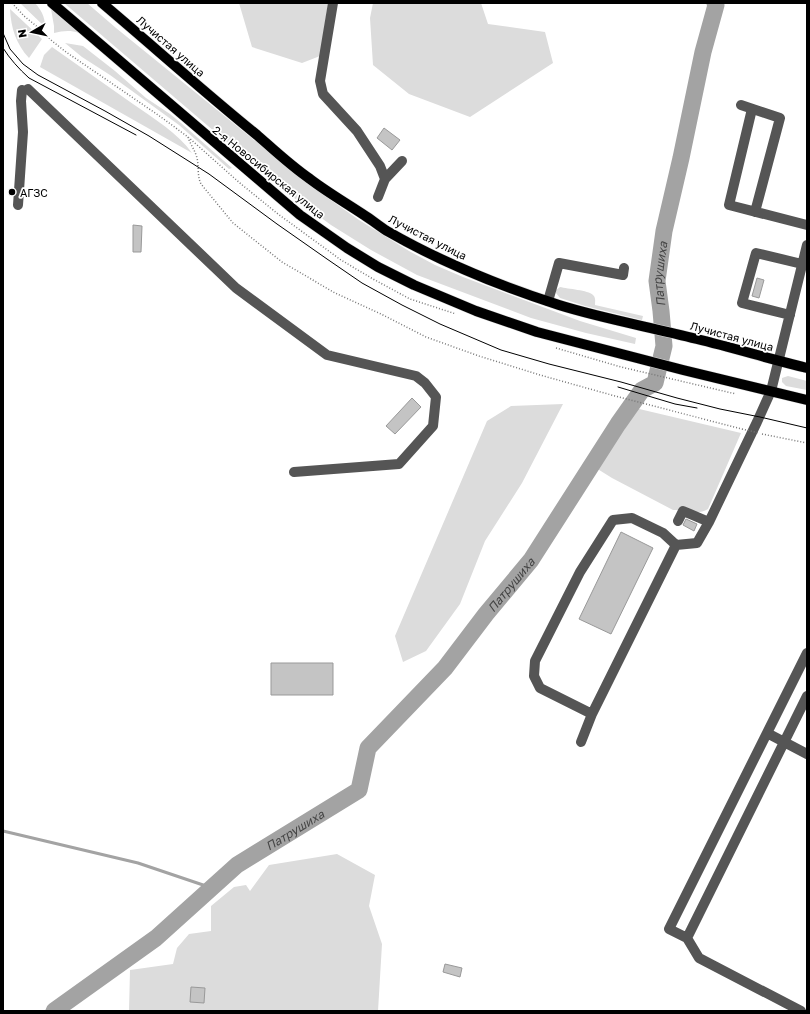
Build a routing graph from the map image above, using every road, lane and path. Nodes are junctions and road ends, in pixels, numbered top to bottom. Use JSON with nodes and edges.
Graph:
{"nodes":[{"id":1,"x":52,"y":3,"type":"edge"},
{"id":2,"x":102,"y":3,"type":"edge"},
{"id":3,"x":333,"y":3,"type":"edge"},
{"id":4,"x":741,"y":105,"type":"dead end"},
{"id":5,"x":752,"y":108,"type":"junction"},
{"id":6,"x":188,"y":137,"type":"dead end"},
{"id":7,"x":402,"y":161,"type":"dead end"},
{"id":8,"x":385,"y":178,"type":"junction"},
{"id":9,"x":378,"y":197,"type":"dead end"},
{"id":10,"x":18,"y":205,"type":"dead end"},
{"id":11,"x":756,"y":212,"type":"junction"},
{"id":12,"x":807,"y":225,"type":"edge"},
{"id":13,"x":807,"y":245,"type":"edge"},
{"id":14,"x":802,"y":264,"type":"junction"},
{"id":15,"x":624,"y":268,"type":"dead end"},
{"id":16,"x":548,"y":301,"type":"junction"},
{"id":17,"x":790,"y":314,"type":"junction"},
{"id":18,"x":778,"y":361,"type":"junction"},
{"id":19,"x":807,"y":368,"type":"edge"},
{"id":20,"x":633,"y":370,"type":"dead end"},
{"id":21,"x":680,"y":381,"type":"dead end"},
{"id":22,"x":771,"y":391,"type":"junction"},
{"id":23,"x":807,"y":400,"type":"edge"},
{"id":24,"x":807,"y":443,"type":"edge"},
{"id":25,"x":294,"y":472,"type":"dead end"},
{"id":26,"x":678,"y":521,"type":"dead end"},
{"id":27,"x":709,"y":522,"type":"junction"},
{"id":28,"x":676,"y":545,"type":"junction"},
{"id":29,"x":807,"y":653,"type":"edge"},
{"id":30,"x":807,"y":696,"type":"edge"},
{"id":31,"x":592,"y":714,"type":"junction"},
{"id":32,"x":767,"y":734,"type":"junction"},
{"id":33,"x":581,"y":742,"type":"dead end"},
{"id":34,"x":784,"y":742,"type":"junction"},
{"id":35,"x":807,"y":754,"type":"edge"},
{"id":36,"x":687,"y":938,"type":"junction"},
{"id":37,"x":802,"y":1011,"type":"edge"}],
"edges":[{"from":1,"to":22,"type":"main road","name":"2-я Новосибирская улица"},
{"from":2,"to":16,"type":"main road","name":"Лучистая улица"},
{"from":3,"to":8,"type":"lane"},
{"from":4,"to":5,"type":"lane"},
{"from":5,"to":11,"type":"lane"},
{"from":5,"to":11,"type":"lane"},
{"from":6,"to":24,"type":"path","bridge":true},
{"from":7,"to":8,"type":"lane"},
{"from":8,"to":9,"type":"lane"},
{"from":10,"to":25,"type":"lane"},
{"from":11,"to":12,"type":"lane"},
{"from":13,"to":14,"type":"lane"},
{"from":14,"to":17,"type":"lane"},
{"from":14,"to":17,"type":"lane"},
{"from":15,"to":16,"type":"lane"},
{"from":16,"to":18,"type":"main road","name":"Лучистая улица"},
{"from":17,"to":18,"type":"lane"},
{"from":18,"to":19,"type":"main road","name":"Лучистая улица"},
{"from":18,"to":22,"type":"lane"},
{"from":20,"to":21,"type":"path"},
{"from":22,"to":23,"type":"main road"},
{"from":22,"to":27,"type":"lane"},
{"from":26,"to":27,"type":"lane"},
{"from":27,"to":28,"type":"lane"},
{"from":28,"to":31,"type":"lane"},
{"from":28,"to":31,"type":"lane"},
{"from":29,"to":32,"type":"lane"},
{"from":30,"to":34,"type":"lane"},
{"from":31,"to":33,"type":"lane"},
{"from":32,"to":34,"type":"lane"},
{"from":32,"to":36,"type":"lane"},
{"from":34,"to":35,"type":"lane"},
{"from":34,"to":36,"type":"lane"},
{"from":36,"to":37,"type":"lane"}]}
